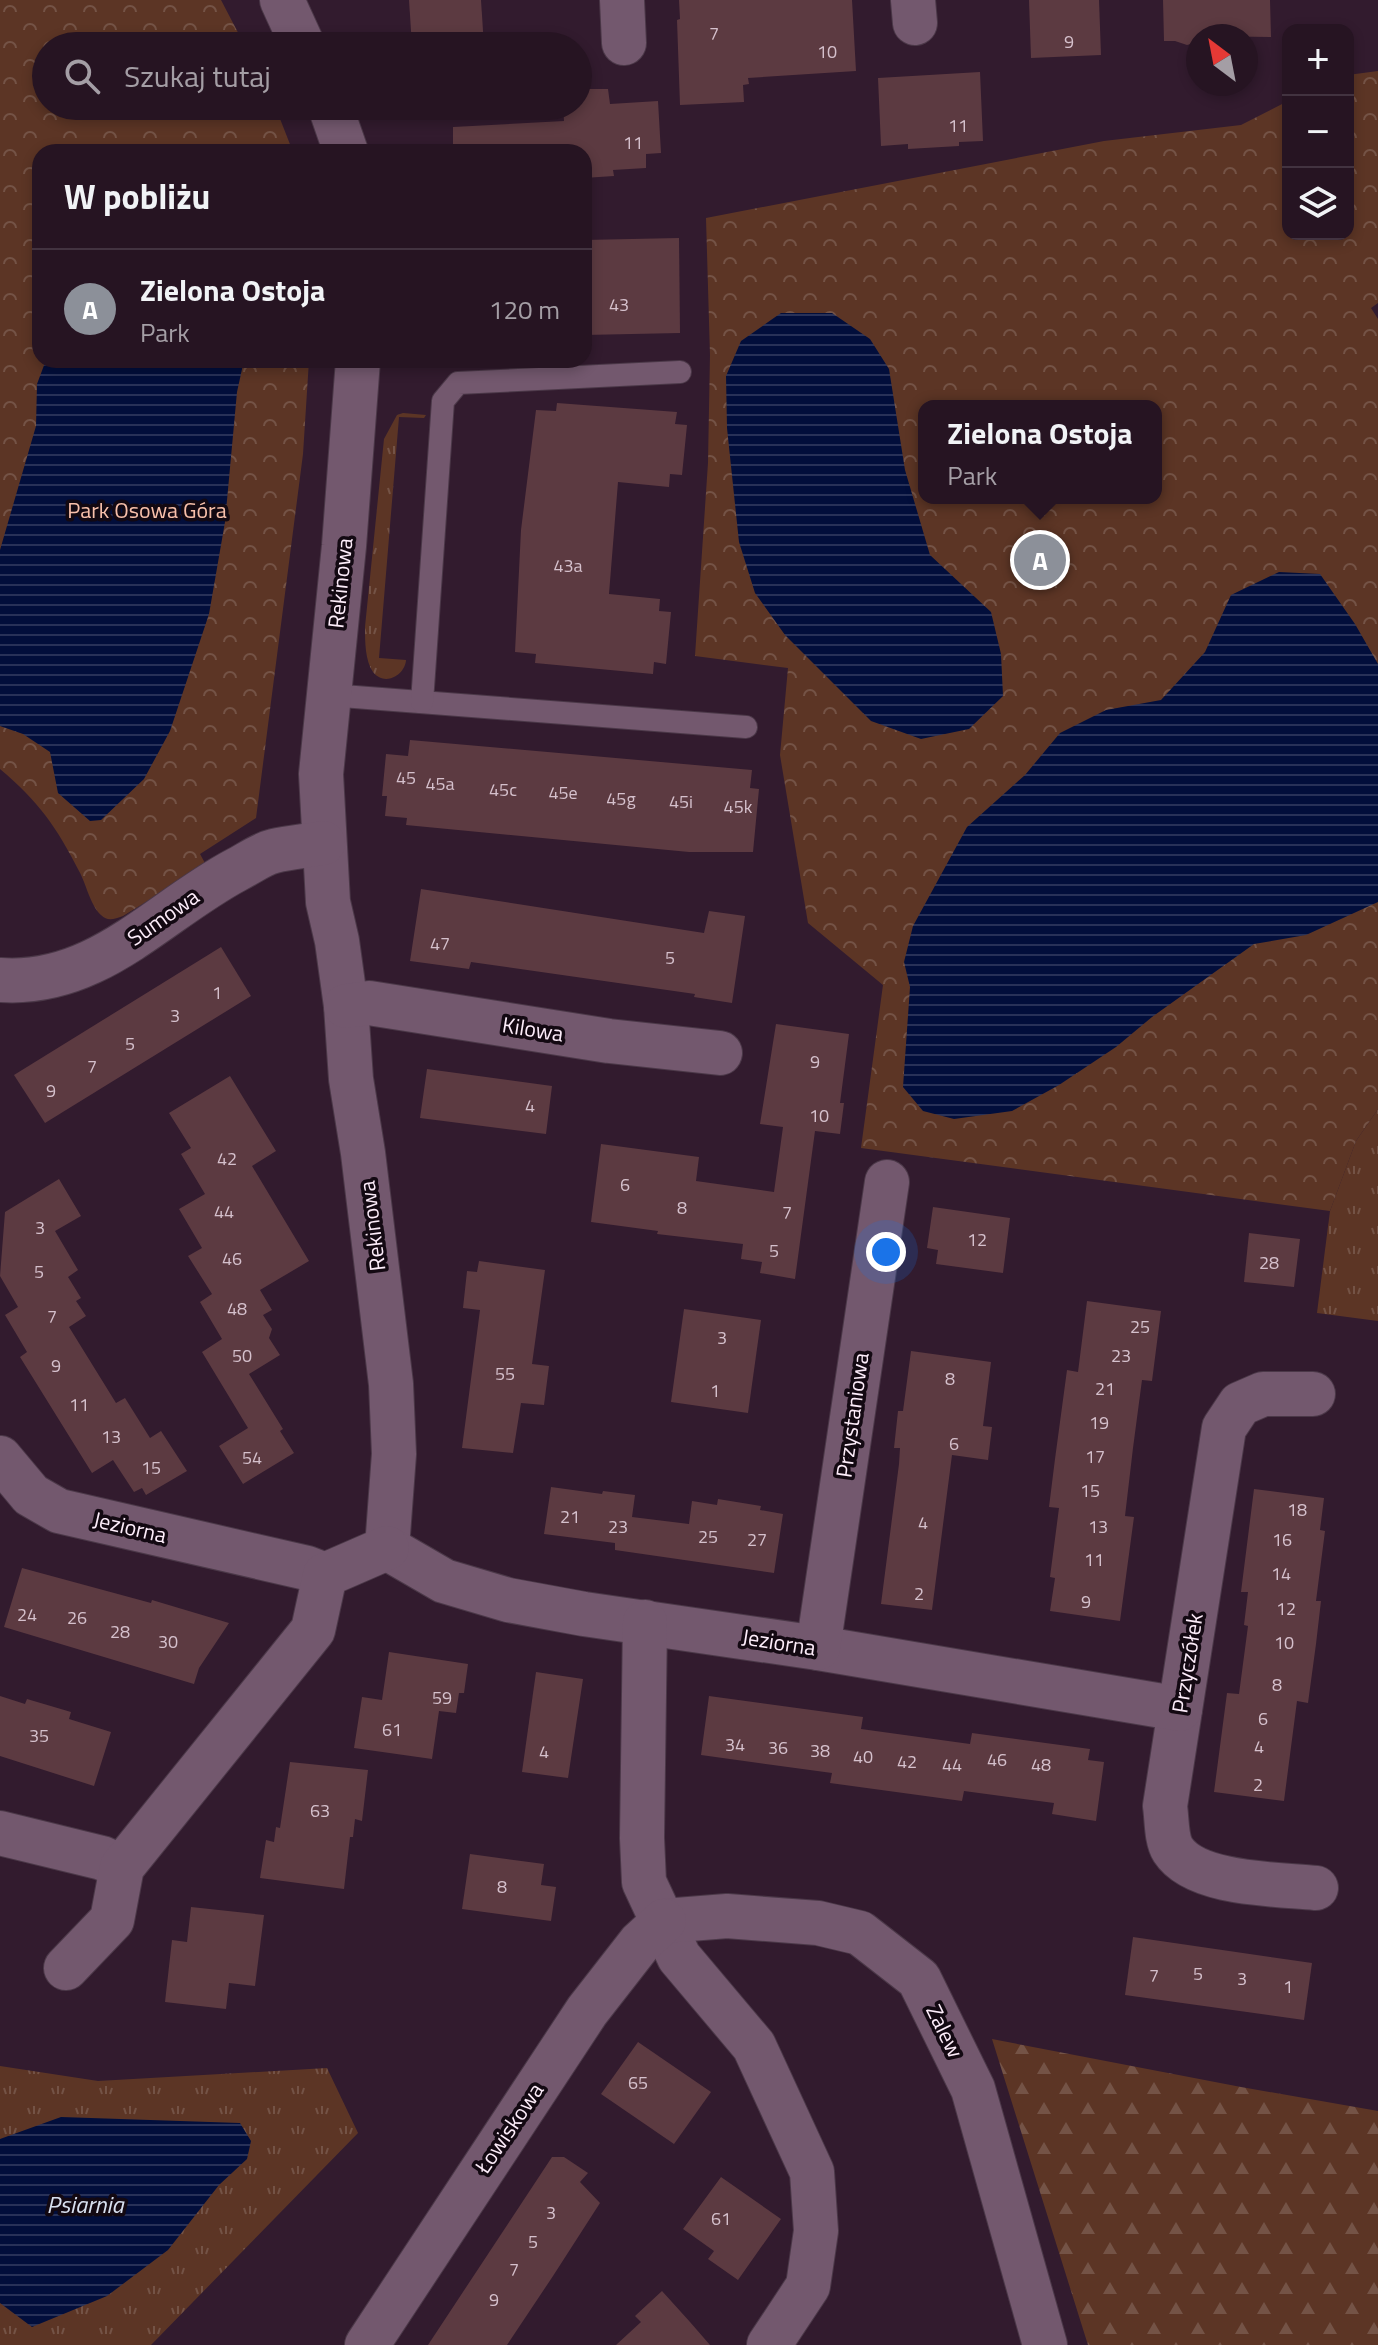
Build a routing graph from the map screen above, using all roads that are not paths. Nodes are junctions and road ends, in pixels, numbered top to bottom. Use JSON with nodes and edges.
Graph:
{"nodes":[{"id":1,"x":282,"y":0,"type":"edge"},
{"id":2,"x":622,"y":0,"type":"edge"},
{"id":3,"x":297,"y":32,"type":"edge"},
{"id":4,"x":624,"y":43,"type":"dead end"},
{"id":5,"x":335,"y":120,"type":"edge"},
{"id":6,"x":343,"y":144,"type":"edge"},
{"id":7,"x":357,"y":368,"type":"edge"},
{"id":8,"x":680,"y":372,"type":"dead end"},
{"id":9,"x":329,"y":695,"type":"junction"},
{"id":10,"x":422,"y":702,"type":"junction"},
{"id":11,"x":746,"y":727,"type":"dead end"},
{"id":12,"x":323,"y":843,"type":"junction"},
{"id":13,"x":0,"y":980,"type":"edge"},
{"id":14,"x":346,"y":1006,"type":"junction"},
{"id":15,"x":720,"y":1053,"type":"dead end"},
{"id":16,"x":887,"y":1182,"type":"dead end"},
{"id":17,"x":1313,"y":1394,"type":"dead end"},
{"id":18,"x":0,"y":1458,"type":"edge"},
{"id":19,"x":387,"y":1548,"type":"junction"},
{"id":20,"x":325,"y":1575,"type":"junction"},
{"id":21,"x":645,"y":1622,"type":"junction"},
{"id":22,"x":818,"y":1648,"type":"junction"},
{"id":23,"x":1180,"y":1709,"type":"junction"},
{"id":24,"x":0,"y":1833,"type":"edge"},
{"id":25,"x":122,"y":1867,"type":"junction"},
{"id":26,"x":1316,"y":1888,"type":"dead end"},
{"id":27,"x":664,"y":1921,"type":"junction"},
{"id":28,"x":66,"y":1968,"type":"dead end"},
{"id":29,"x":367,"y":2345,"type":"edge"},
{"id":30,"x":769,"y":2345,"type":"edge"},
{"id":31,"x":1045,"y":2345,"type":"edge"}],
"edges":[{"from":1,"to":3,"type":"street"},
{"from":2,"to":4,"type":"street"},
{"from":5,"to":6,"type":"street"},
{"from":7,"to":9,"type":"street","name":"Rekinowa"},
{"from":8,"to":10,"type":"lane"},
{"from":9,"to":10,"type":"lane"},
{"from":9,"to":12,"type":"street","name":"Rekinowa"},
{"from":10,"to":11,"type":"lane"},
{"from":12,"to":13,"type":"street","name":"Sumowa"},
{"from":12,"to":14,"type":"street","name":"Rekinowa"},
{"from":14,"to":15,"type":"street","name":"Kilowa"},
{"from":14,"to":19,"type":"street","name":"Rekinowa"},
{"from":16,"to":22,"type":"street","name":"Przystaniowa"},
{"from":17,"to":23,"type":"street","name":"Przyczółek"},
{"from":18,"to":20,"type":"street","name":"Jeziorna"},
{"from":19,"to":20,"type":"street"},
{"from":19,"to":21,"type":"street","name":"Jeziorna"},
{"from":20,"to":25,"type":"street"},
{"from":21,"to":22,"type":"street","name":"Jeziorna"},
{"from":21,"to":27,"type":"street"},
{"from":22,"to":23,"type":"street","name":"Jeziorna"},
{"from":23,"to":26,"type":"street","name":"Przyczółek"},
{"from":24,"to":25,"type":"street"},
{"from":25,"to":28,"type":"street"},
{"from":27,"to":29,"type":"street","name":"Łowiskowa"},
{"from":27,"to":30,"type":"street"},
{"from":27,"to":31,"type":"street","name":"Zalew"}]}
